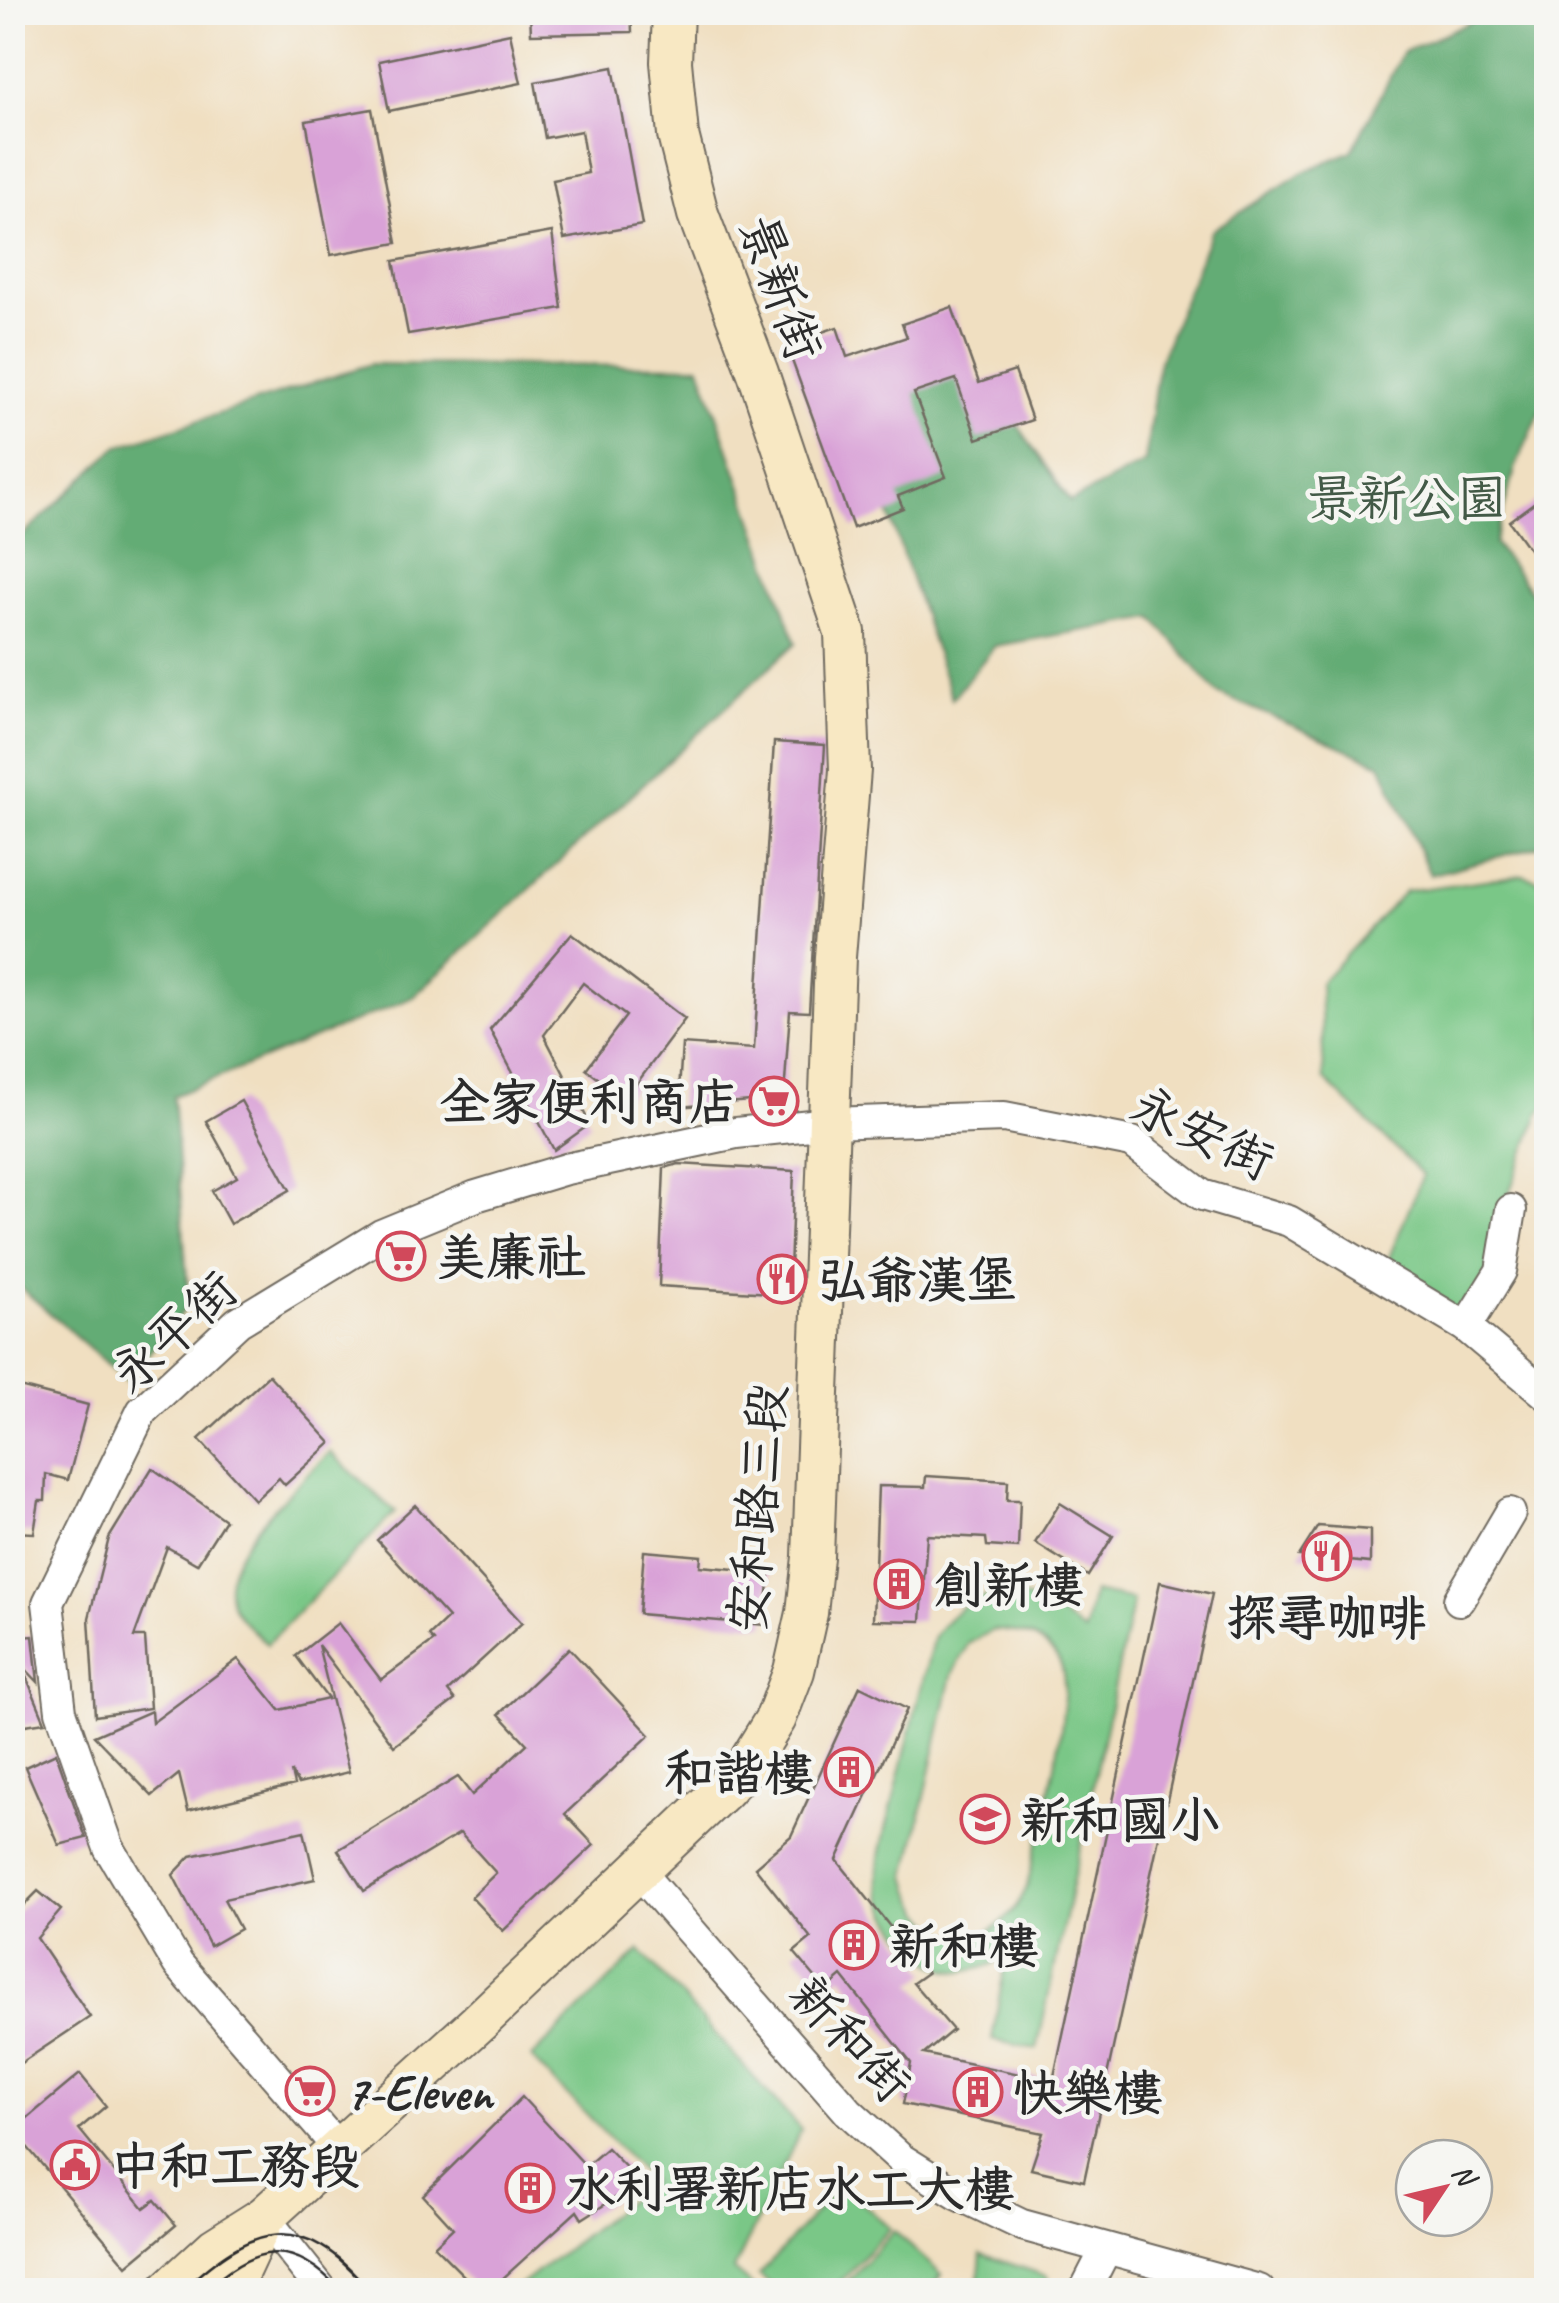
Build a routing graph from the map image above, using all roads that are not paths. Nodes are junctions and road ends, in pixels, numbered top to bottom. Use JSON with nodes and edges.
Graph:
{"nodes":[{"id":1,"x":673,"y":12,"type":"edge"},
{"id":2,"x":834,"y":589,"type":"joint"},
{"id":3,"x":828,"y":1123,"type":"junction"},
{"id":4,"x":1511,"y":1210,"type":"dead end"},
{"id":5,"x":1466,"y":1327,"type":"junction"},
{"id":6,"x":1546,"y":1394,"type":"edge"},
{"id":7,"x":1510,"y":1512,"type":"dead end"},
{"id":8,"x":1460,"y":1600,"type":"dead end"},
{"id":9,"x":638,"y":1871,"type":"junction"},
{"id":10,"x":339,"y":2149,"type":"junction"},
{"id":11,"x":264,"y":2217,"type":"junction"},
{"id":12,"x":1105,"y":2251,"type":"junction"},
{"id":13,"x":169,"y":2290,"type":"edge"},
{"id":14,"x":220,"y":2290,"type":"edge"},
{"id":15,"x":322,"y":2290,"type":"edge"},
{"id":16,"x":1085,"y":2290,"type":"edge"},
{"id":17,"x":1259,"y":2290,"type":"edge"}],
"edges":[{"from":1,"to":2,"type":"main road","name":"景新街"},
{"from":2,"to":3,"type":"main road","name":"安和路三段"},
{"from":3,"to":5,"type":"street","name":"永安街"},
{"from":3,"to":9,"type":"main road","name":"安和路三段"},
{"from":3,"to":10,"type":"street","name":"永平街"},
{"from":4,"to":5,"type":"street"},
{"from":5,"to":6,"type":"street","name":"永安街"},
{"from":7,"to":8,"type":"street"},
{"from":9,"to":10,"type":"main road","name":"安和路三段"},
{"from":9,"to":12,"type":"street","name":"新和街"},
{"from":10,"to":11,"type":"main road","name":"安和路三段"},
{"from":11,"to":13,"type":"main road","name":"安和路三段"},
{"from":11,"to":14,"type":"main road","name":"安和路三段"},
{"from":11,"to":15,"type":"street"},
{"from":12,"to":16,"type":"street"},
{"from":12,"to":17,"type":"street","name":"新和街"}]}
